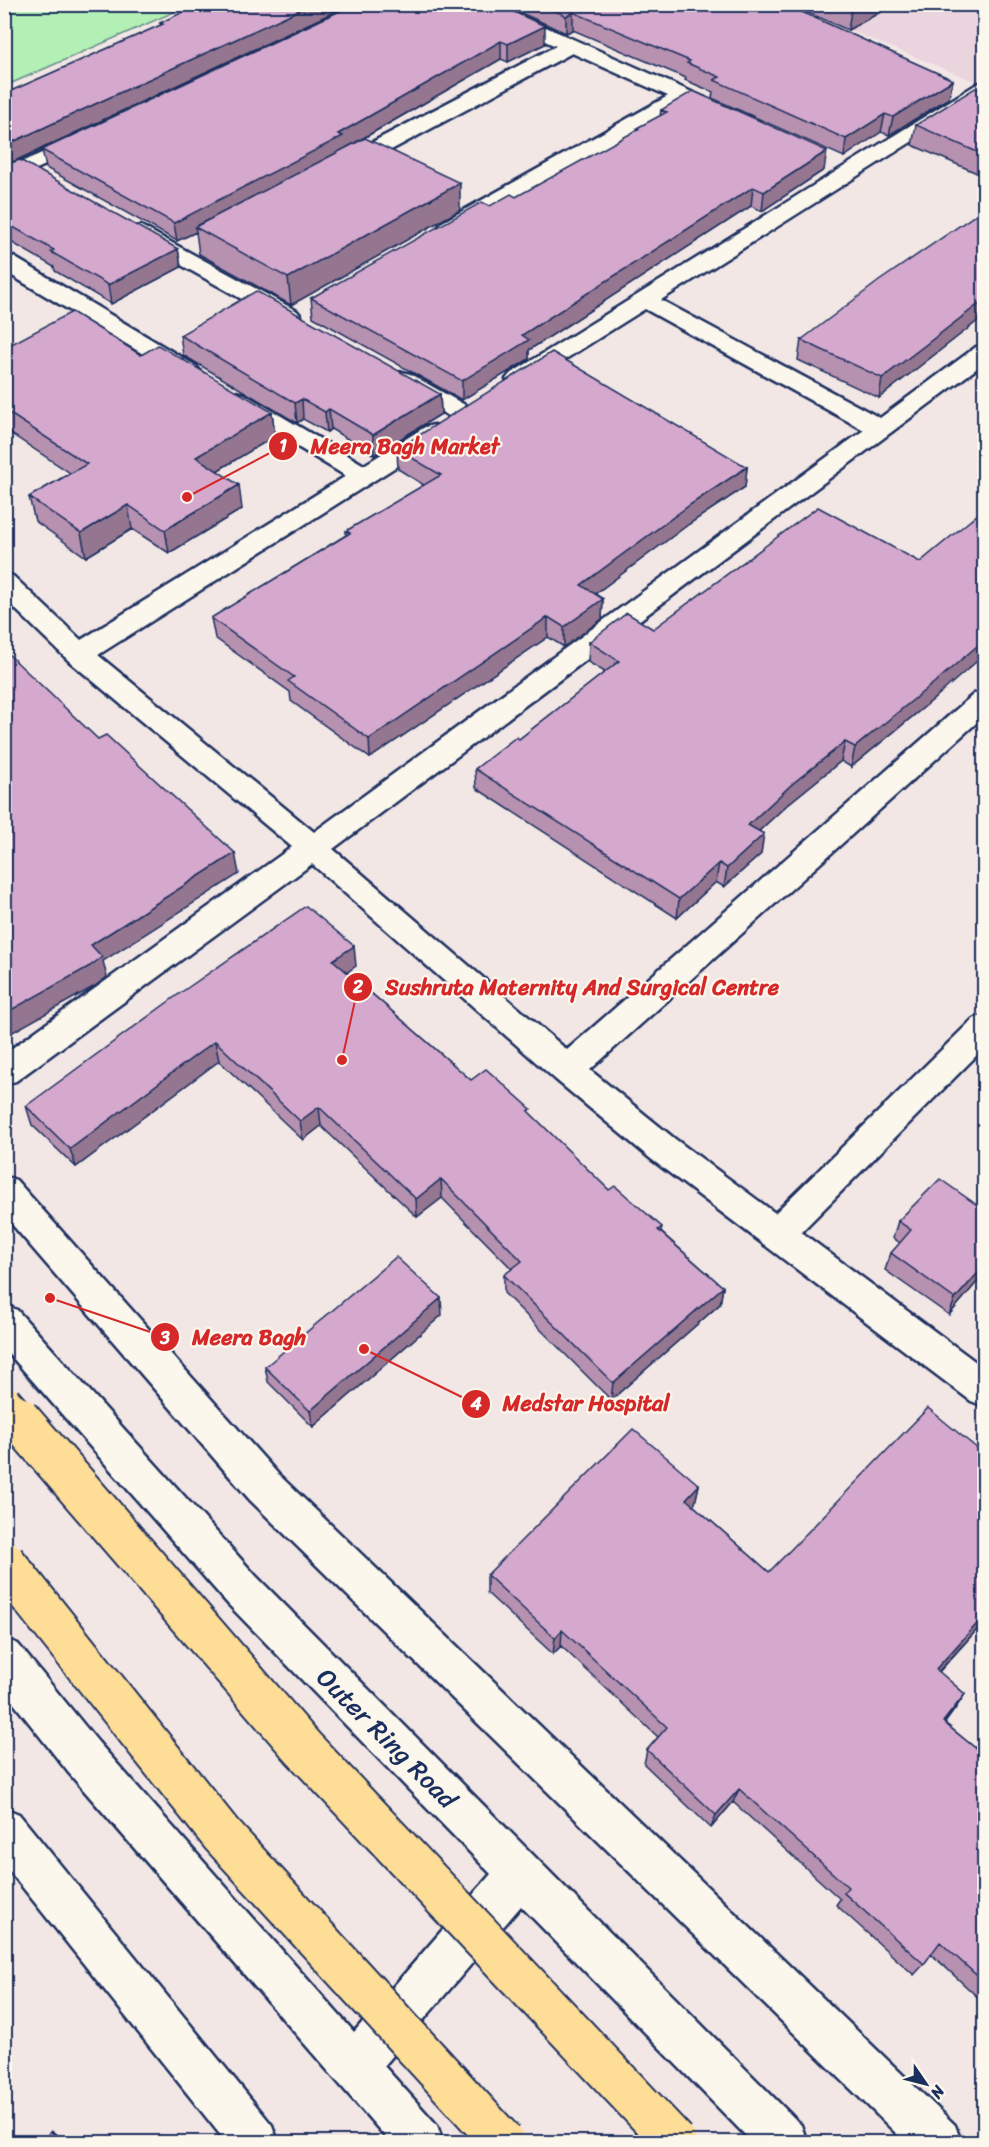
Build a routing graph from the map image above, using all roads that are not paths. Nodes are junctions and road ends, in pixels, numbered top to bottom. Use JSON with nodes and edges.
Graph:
{"nodes":[{"id":1,"x":477,"y":4,"type":"edge"},
{"id":2,"x":572,"y":46,"type":"junction"},
{"id":3,"x":971,"y":89,"type":"edge"},
{"id":4,"x":683,"y":96,"type":"junction"},
{"id":5,"x":714,"y":110,"type":"edge"},
{"id":6,"x":99,"y":133,"type":"edge"},
{"id":7,"x":15,"y":173,"type":"edge"},
{"id":8,"x":323,"y":177,"type":"edge"},
{"id":9,"x":45,"y":179,"type":"edge"},
{"id":10,"x":127,"y":225,"type":"edge"},
{"id":11,"x":435,"y":236,"type":"edge"},
{"id":12,"x":198,"y":243,"type":"edge"},
{"id":13,"x":178,"y":253,"type":"junction"},
{"id":14,"x":4,"y":261,"type":"edge"},
{"id":15,"x":645,"y":300,"type":"junction"},
{"id":16,"x":312,"y":305,"type":"edge"},
{"id":17,"x":291,"y":317,"type":"junction"},
{"id":18,"x":311,"y":328,"type":"edge"},
{"id":19,"x":984,"y":352,"type":"edge"},
{"id":20,"x":382,"y":368,"type":"edge"},
{"id":21,"x":464,"y":414,"type":"junction"},
{"id":22,"x":881,"y":429,"type":"junction"},
{"id":23,"x":364,"y":476,"type":"junction"},
{"id":24,"x":4,"y":582,"type":"edge"},
{"id":25,"x":79,"y":654,"type":"junction"},
{"id":26,"x":984,"y":701,"type":"edge"},
{"id":27,"x":313,"y":848,"type":"junction"},
{"id":28,"x":984,"y":1028,"type":"edge"},
{"id":29,"x":567,"y":1070,"type":"junction"},
{"id":30,"x":4,"y":1072,"type":"edge"},
{"id":31,"x":4,"y":1190,"type":"edge"},
{"id":32,"x":778,"y":1233,"type":"junction"},
{"id":33,"x":4,"y":1322,"type":"edge"},
{"id":34,"x":984,"y":1389,"type":"edge"},
{"id":35,"x":4,"y":1402,"type":"edge"},
{"id":36,"x":4,"y":1562,"type":"edge"},
{"id":37,"x":4,"y":1658,"type":"edge"},
{"id":38,"x":4,"y":1829,"type":"edge"},
{"id":39,"x":520,"y":1874,"type":"junction"},
{"id":40,"x":353,"y":2067,"type":"junction"},
{"id":41,"x":255,"y":2142,"type":"edge"},
{"id":42,"x":420,"y":2142,"type":"edge"},
{"id":43,"x":503,"y":2142,"type":"edge"},
{"id":44,"x":675,"y":2142,"type":"edge"},
{"id":45,"x":784,"y":2142,"type":"edge"},
{"id":46,"x":938,"y":2142,"type":"edge"}],
"edges":[{"from":1,"to":2,"type":"street"},
{"from":2,"to":4,"type":"street"},
{"from":2,"to":8,"type":"street"},
{"from":3,"to":15,"type":"street"},
{"from":4,"to":5,"type":"street"},
{"from":4,"to":11,"type":"street"},
{"from":6,"to":7,"type":"street"},
{"from":7,"to":9,"type":"street"},
{"from":10,"to":13,"type":"street"},
{"from":12,"to":13,"type":"street"},
{"from":13,"to":17,"type":"street"},
{"from":14,"to":23,"type":"street"},
{"from":15,"to":21,"type":"street"},
{"from":15,"to":22,"type":"street"},
{"from":16,"to":17,"type":"street"},
{"from":17,"to":18,"type":"street"},
{"from":19,"to":22,"type":"street"},
{"from":20,"to":21,"type":"street"},
{"from":21,"to":23,"type":"street"},
{"from":22,"to":27,"type":"street"},
{"from":23,"to":25,"type":"street"},
{"from":24,"to":25,"type":"street"},
{"from":25,"to":27,"type":"street"},
{"from":26,"to":29,"type":"street"},
{"from":27,"to":29,"type":"street"},
{"from":27,"to":30,"type":"street"},
{"from":28,"to":32,"type":"street"},
{"from":29,"to":32,"type":"street"},
{"from":31,"to":46,"type":"street"},
{"from":32,"to":34,"type":"street"},
{"from":33,"to":39,"type":"street","name":"Outer Ring Road"},
{"from":35,"to":44,"type":"main road","bridge":true},
{"from":36,"to":43,"type":"main road","bridge":true},
{"from":37,"to":40,"type":"street"},
{"from":38,"to":41,"type":"street"},
{"from":39,"to":40,"type":"street"},
{"from":39,"to":45,"type":"street","name":"Outer Ring Road"},
{"from":40,"to":42,"type":"street"}]}
